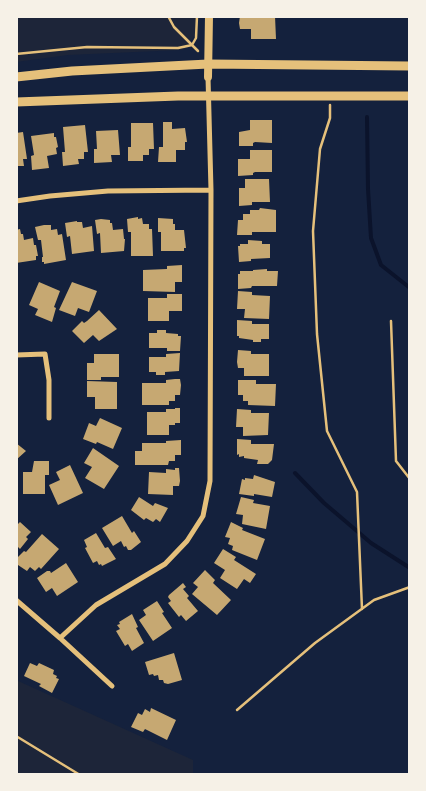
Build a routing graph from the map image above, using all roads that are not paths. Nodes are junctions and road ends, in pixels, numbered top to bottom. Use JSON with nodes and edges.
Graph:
{"nodes":[{"id":1,"x":209,"y":16,"type":"edge"},
{"id":2,"x":208,"y":64,"type":"junction"},
{"id":3,"x":410,"y":66,"type":"edge"},
{"id":4,"x":16,"y":77,"type":"edge"},
{"id":5,"x":208,"y":77,"type":"joint"},
{"id":6,"x":410,"y":96,"type":"edge"},
{"id":7,"x":209,"y":97,"type":"junction"},
{"id":8,"x":16,"y":102,"type":"edge"},
{"id":9,"x":212,"y":190,"type":"junction"},
{"id":10,"x":16,"y":201,"type":"edge"},
{"id":11,"x":16,"y":355,"type":"edge"},
{"id":12,"x":49,"y":418,"type":"dead end"},
{"id":13,"x":16,"y":600,"type":"edge"},
{"id":14,"x":60,"y":638,"type":"junction"},
{"id":15,"x":112,"y":686,"type":"dead end"}],
"edges":[{"from":1,"to":2,"type":"street"},
{"from":2,"to":3,"type":"main road"},
{"from":2,"to":4,"type":"main road"},
{"from":2,"to":5,"type":"street"},
{"from":5,"to":7,"type":"street"},
{"from":6,"to":7,"type":"main road"},
{"from":7,"to":8,"type":"main road"},
{"from":7,"to":9,"type":"street"},
{"from":9,"to":10,"type":"street"},
{"from":9,"to":14,"type":"street"},
{"from":11,"to":12,"type":"street"},
{"from":13,"to":14,"type":"street"},
{"from":14,"to":15,"type":"street"}]}
